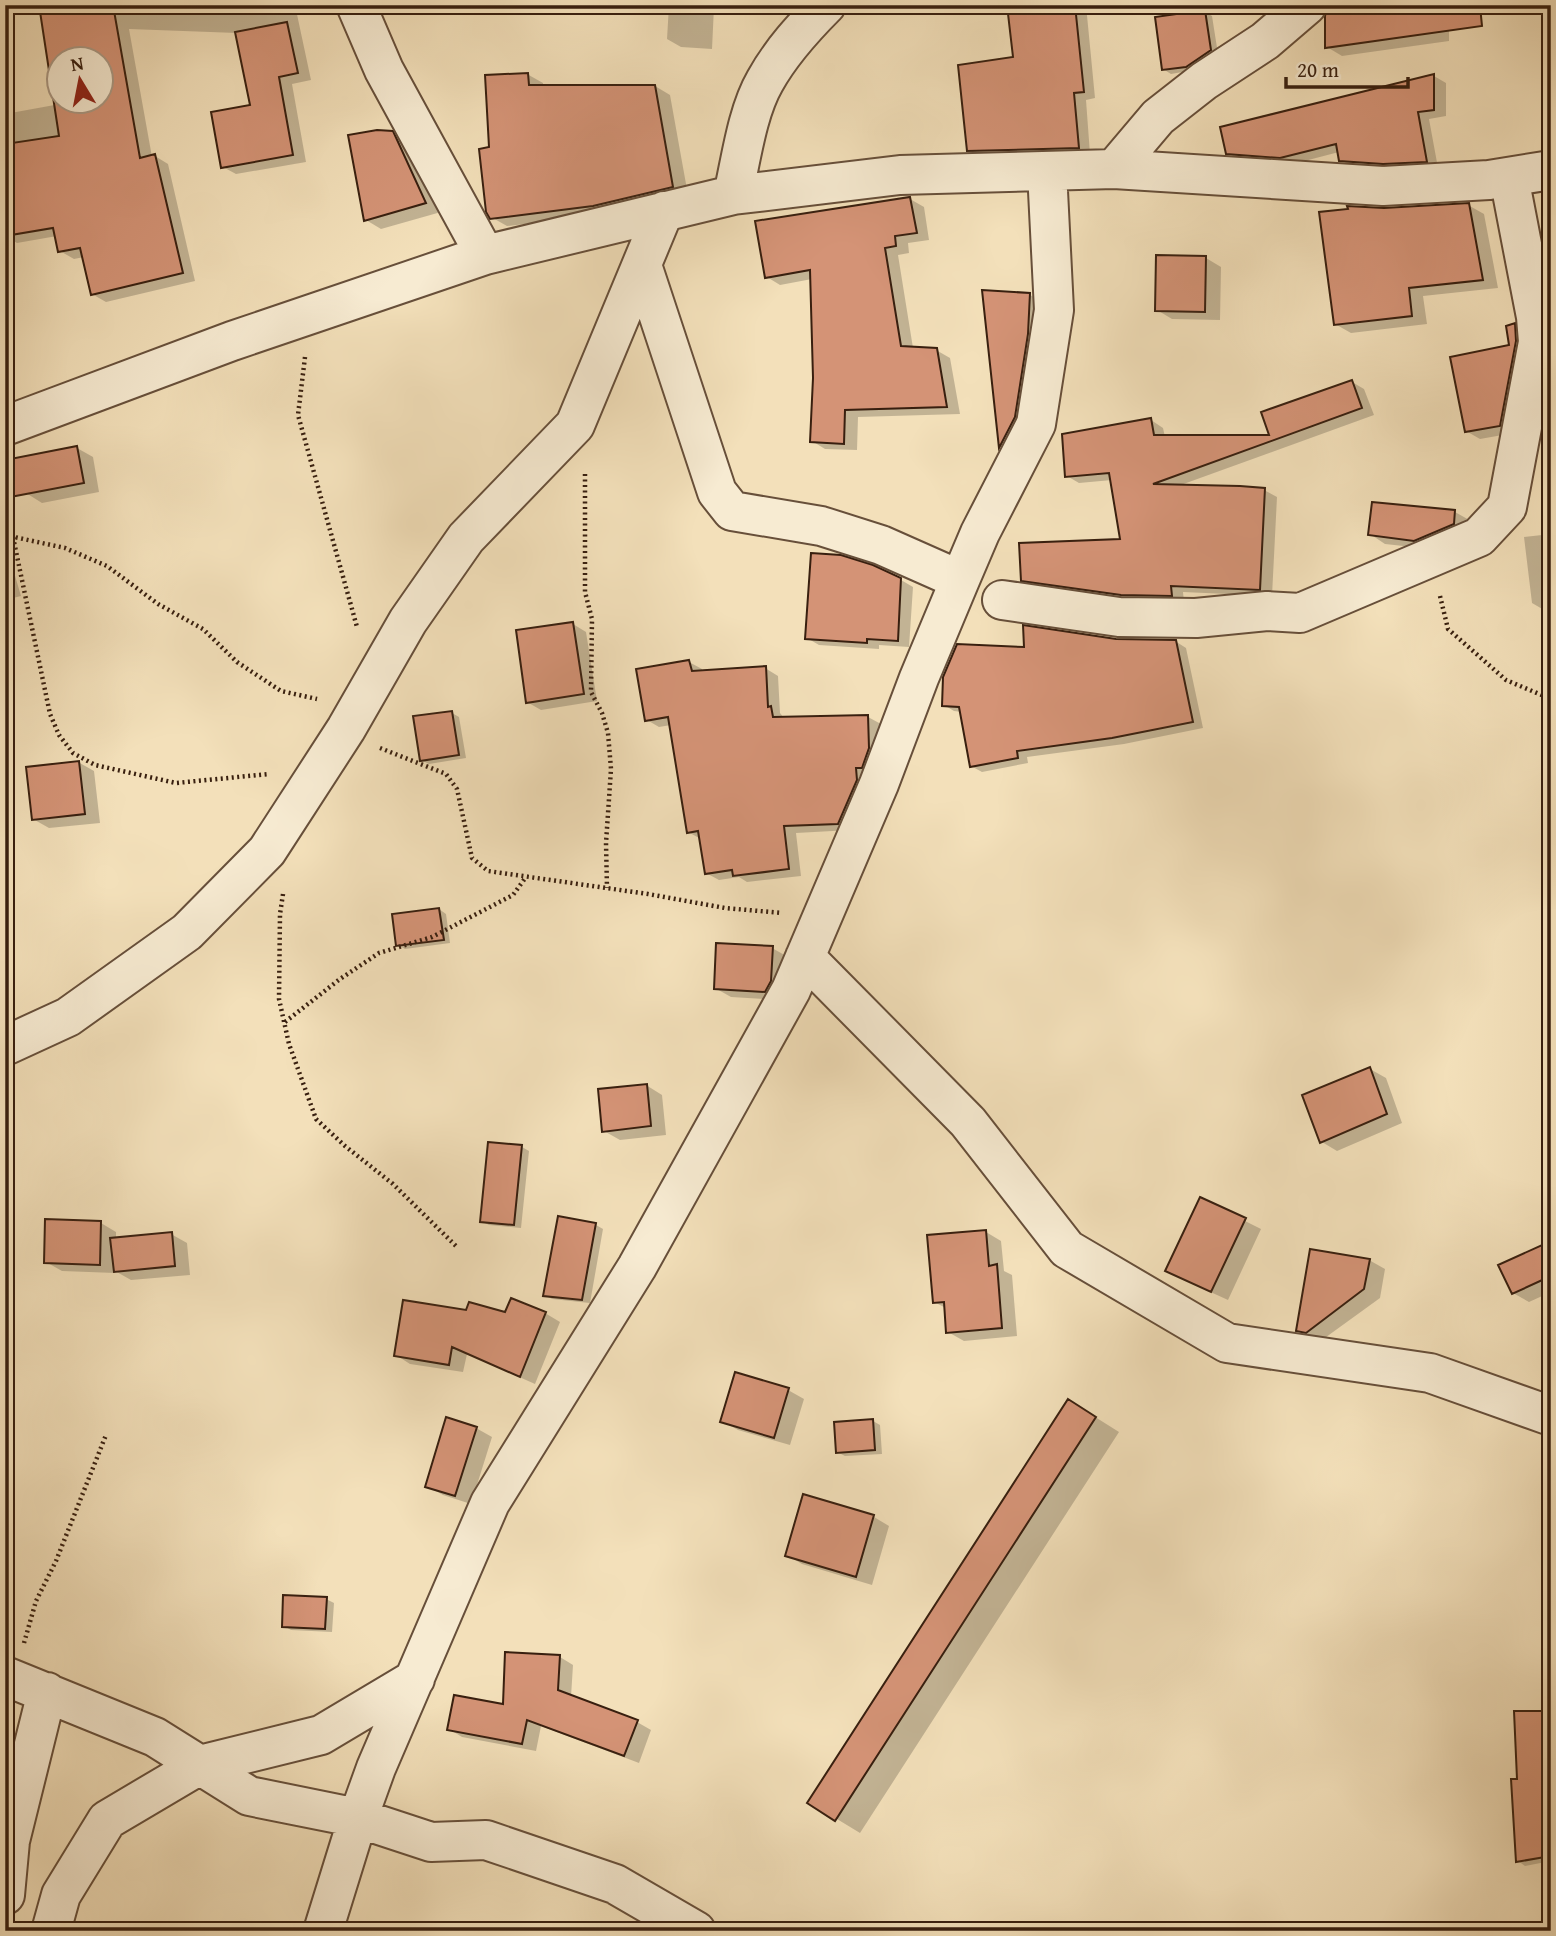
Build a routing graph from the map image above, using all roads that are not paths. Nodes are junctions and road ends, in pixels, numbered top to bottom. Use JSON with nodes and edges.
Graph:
{"nodes":[{"id":1,"x":356,"y":5,"type":"edge"},
{"id":2,"x":826,"y":5,"type":"edge"},
{"id":3,"x":1307,"y":5,"type":"edge"},
{"id":4,"x":1114,"y":169,"type":"junction"},
{"id":5,"x":1551,"y":170,"type":"edge"},
{"id":6,"x":1047,"y":171,"type":"junction"},
{"id":7,"x":1509,"y":177,"type":"junction"},
{"id":8,"x":733,"y":195,"type":"junction"},
{"id":9,"x":664,"y":211,"type":"junction"},
{"id":10,"x":485,"y":256,"type":"junction"},
{"id":11,"x":642,"y":265,"type":"junction"},
{"id":12,"x":5,"y":425,"type":"edge"},
{"id":13,"x":960,"y":580,"type":"junction"},
{"id":14,"x":1002,"y":600,"type":"dead end"},
{"id":15,"x":805,"y":957,"type":"junction"},
{"id":16,"x":5,"y":1046,"type":"edge"},
{"id":17,"x":1551,"y":1416,"type":"edge"},
{"id":18,"x":415,"y":1679,"type":"junction"},
{"id":19,"x":22,"y":1682,"type":"edge"},
{"id":20,"x":200,"y":1765,"type":"junction"},
{"id":21,"x":358,"y":1818,"type":"junction"},
{"id":22,"x":5,"y":1895,"type":"edge"},
{"id":23,"x":51,"y":1931,"type":"edge"},
{"id":24,"x":323,"y":1931,"type":"edge"},
{"id":25,"x":696,"y":1931,"type":"edge"}],
"edges":[{"from":1,"to":10,"type":"street"},
{"from":2,"to":8,"type":"street"},
{"from":3,"to":4,"type":"street"},
{"from":4,"to":6,"type":"street"},
{"from":4,"to":7,"type":"street"},
{"from":5,"to":7,"type":"street"},
{"from":6,"to":8,"type":"street"},
{"from":6,"to":13,"type":"street"},
{"from":7,"to":14,"type":"street"},
{"from":8,"to":9,"type":"street"},
{"from":9,"to":10,"type":"street"},
{"from":9,"to":11,"type":"street"},
{"from":10,"to":12,"type":"street"},
{"from":11,"to":13,"type":"street"},
{"from":11,"to":16,"type":"street"},
{"from":13,"to":15,"type":"street"},
{"from":15,"to":17,"type":"street"},
{"from":15,"to":18,"type":"street"},
{"from":18,"to":20,"type":"street"},
{"from":18,"to":21,"type":"street"},
{"from":19,"to":20,"type":"street"},
{"from":19,"to":22,"type":"street"},
{"from":20,"to":21,"type":"street"},
{"from":20,"to":23,"type":"street"},
{"from":21,"to":24,"type":"street"},
{"from":21,"to":25,"type":"street"}]}
